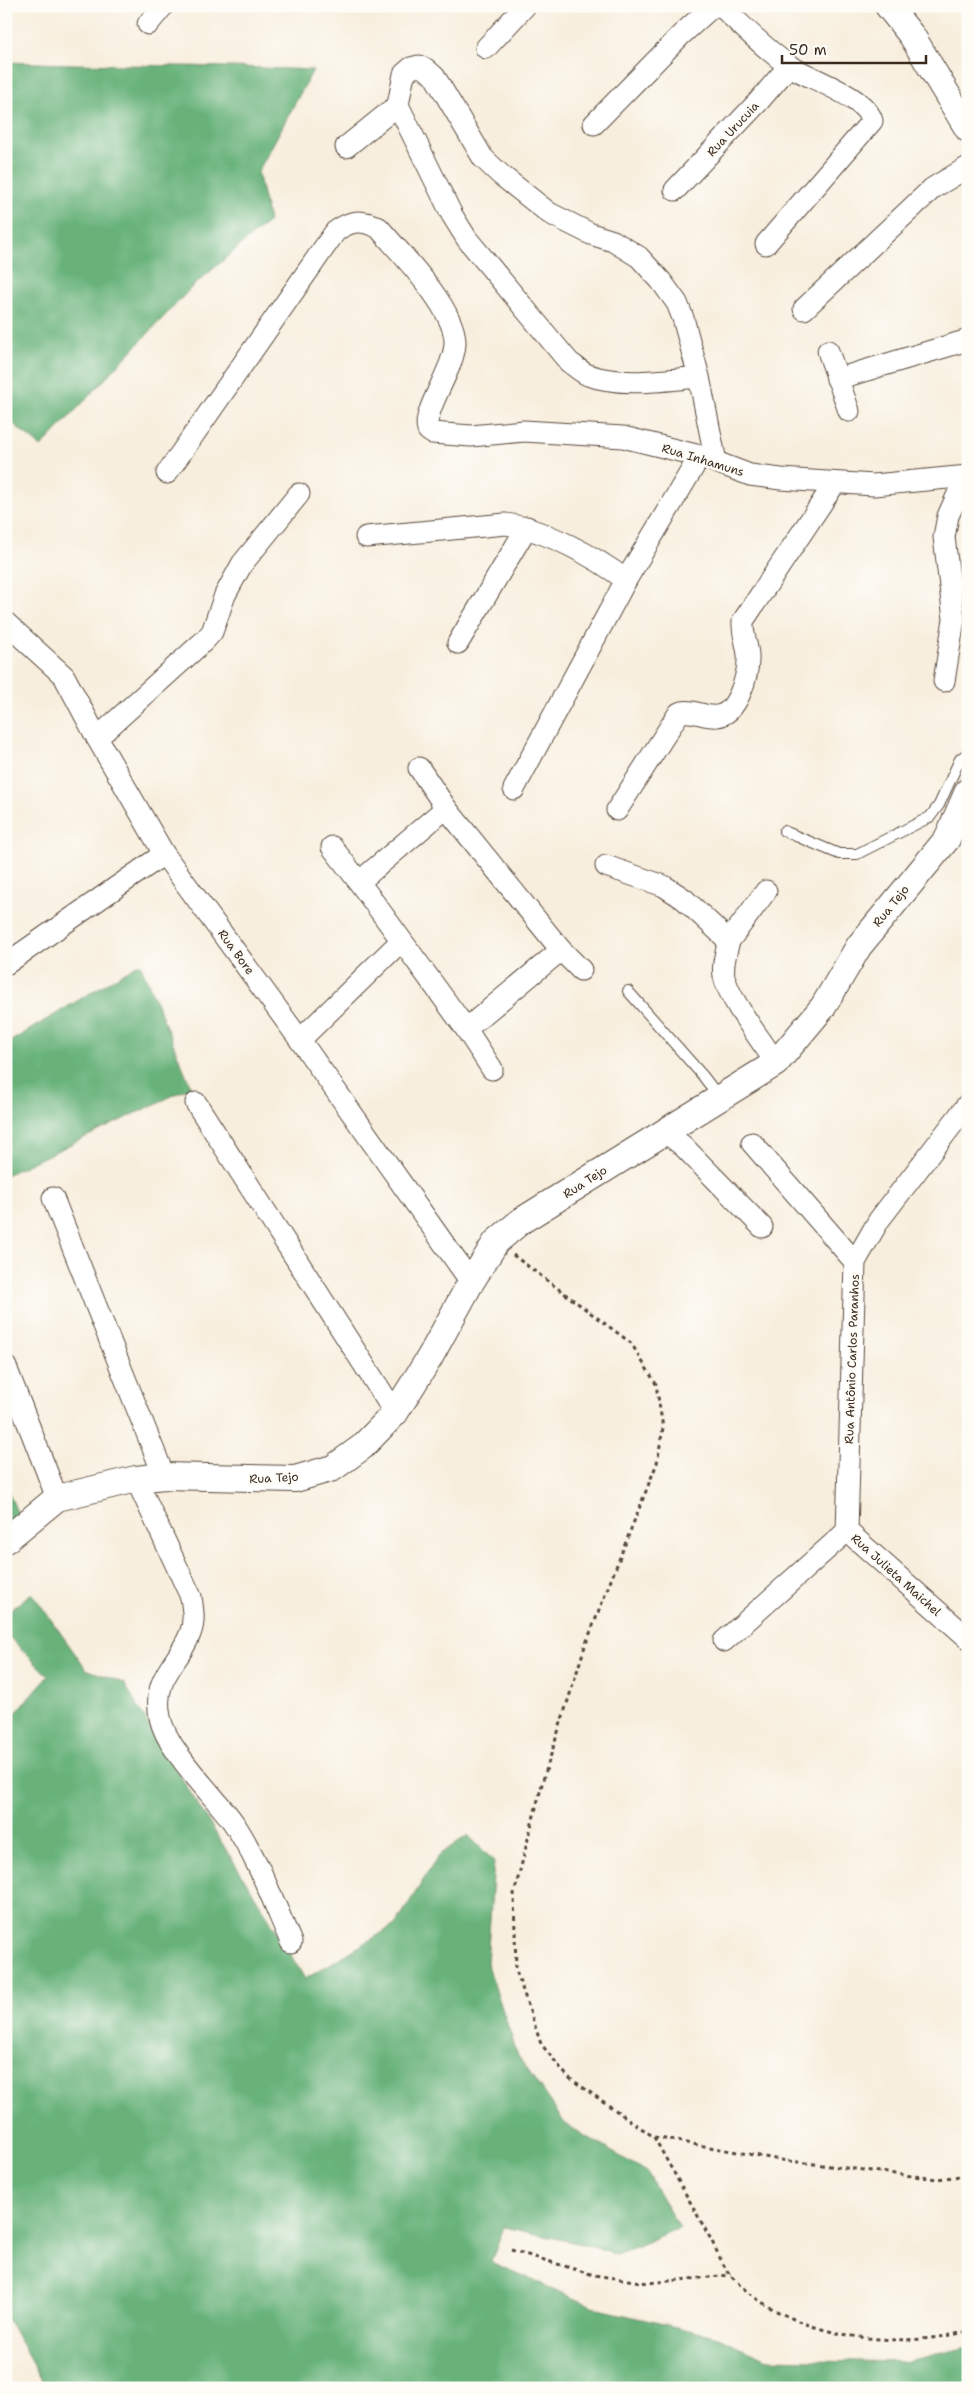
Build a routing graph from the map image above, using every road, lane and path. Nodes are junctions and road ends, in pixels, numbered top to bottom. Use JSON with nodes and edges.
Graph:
{"nodes":[{"id":1,"x":163,"y":6,"type":"edge"},
{"id":2,"x":525,"y":6,"type":"edge"},
{"id":3,"x":713,"y":6,"type":"edge"},
{"id":4,"x":721,"y":6,"type":"edge"},
{"id":5,"x":888,"y":6,"type":"edge"},
{"id":6,"x":148,"y":24,"type":"dead end"},
{"id":7,"x":486,"y":48,"type":"dead end"},
{"id":8,"x":789,"y":66,"type":"junction"},
{"id":9,"x":398,"y":105,"type":"junction"},
{"id":10,"x":594,"y":124,"type":"dead end"},
{"id":11,"x":968,"y":129,"type":"edge"},
{"id":12,"x":346,"y":147,"type":"dead end"},
{"id":13,"x":968,"y":167,"type":"edge"},
{"id":14,"x":675,"y":190,"type":"dead end"},
{"id":15,"x":766,"y":244,"type":"dead end"},
{"id":16,"x":804,"y":309,"type":"dead end"},
{"id":17,"x":968,"y":340,"type":"edge"},
{"id":18,"x":828,"y":351,"type":"dead end"},
{"id":19,"x":699,"y":377,"type":"junction"},
{"id":20,"x":837,"y":379,"type":"junction"},
{"id":21,"x":849,"y":411,"type":"dead end"},
{"id":22,"x":708,"y":459,"type":"junction"},
{"id":23,"x":166,"y":473,"type":"dead end"},
{"id":24,"x":967,"y":476,"type":"edge"},
{"id":25,"x":835,"y":483,"type":"junction"},
{"id":26,"x":299,"y":494,"type":"dead end"},
{"id":27,"x":527,"y":527,"type":"junction"},
{"id":28,"x":366,"y":537,"type":"dead end"},
{"id":29,"x":626,"y":580,"type":"junction"},
{"id":30,"x":6,"y":623,"type":"edge"},
{"id":31,"x":458,"y":643,"type":"dead end"},
{"id":32,"x":944,"y":681,"type":"dead end"},
{"id":33,"x":97,"y":738,"type":"junction"},
{"id":34,"x":968,"y":753,"type":"edge"},
{"id":35,"x":419,"y":768,"type":"dead end"},
{"id":36,"x":514,"y":790,"type":"dead end"},
{"id":37,"x":968,"y":791,"type":"edge"},
{"id":38,"x":446,"y":808,"type":"junction"},
{"id":39,"x":617,"y":810,"type":"dead end"},
{"id":40,"x":784,"y":831,"type":"dead end"},
{"id":41,"x":332,"y":847,"type":"dead end"},
{"id":42,"x":164,"y":854,"type":"junction"},
{"id":43,"x":606,"y":866,"type":"dead end"},
{"id":44,"x":359,"y":882,"type":"junction"},
{"id":45,"x":766,"y":891,"type":"dead end"},
{"id":46,"x":400,"y":942,"type":"junction"},
{"id":47,"x":729,"y":942,"type":"junction"},
{"id":48,"x":561,"y":950,"type":"junction"},
{"id":49,"x":6,"y":964,"type":"edge"},
{"id":50,"x":581,"y":970,"type":"dead end"},
{"id":51,"x":628,"y":991,"type":"dead end"},
{"id":52,"x":466,"y":1029,"type":"junction"},
{"id":53,"x":300,"y":1040,"type":"junction"},
{"id":54,"x":776,"y":1063,"type":"junction"},
{"id":55,"x":492,"y":1069,"type":"dead end"},
{"id":56,"x":719,"y":1097,"type":"junction"},
{"id":57,"x":196,"y":1103,"type":"dead end"},
{"id":58,"x":965,"y":1114,"type":"edge"},
{"id":59,"x":664,"y":1131,"type":"junction"},
{"id":60,"x":752,"y":1143,"type":"dead end"},
{"id":61,"x":53,"y":1198,"type":"dead end"},
{"id":62,"x":762,"y":1227,"type":"dead end"},
{"id":63,"x":496,"y":1242,"type":"junction"},
{"id":64,"x":856,"y":1262,"type":"junction"},
{"id":65,"x":471,"y":1282,"type":"junction"},
{"id":66,"x":6,"y":1367,"type":"edge"},
{"id":67,"x":395,"y":1413,"type":"junction"},
{"id":68,"x":164,"y":1476,"type":"junction"},
{"id":69,"x":136,"y":1479,"type":"junction"},
{"id":70,"x":57,"y":1498,"type":"junction"},
{"id":71,"x":847,"y":1531,"type":"junction"},
{"id":72,"x":6,"y":1540,"type":"edge"},
{"id":73,"x":968,"y":1638,"type":"edge"},
{"id":74,"x":724,"y":1641,"type":"dead end"},
{"id":75,"x":292,"y":1942,"type":"dead end"},
{"id":76,"x":654,"y":2136,"type":"junction"},
{"id":77,"x":968,"y":2175,"type":"edge"},
{"id":78,"x":511,"y":2250,"type":"dead end"},
{"id":79,"x":731,"y":2275,"type":"junction"},
{"id":80,"x":968,"y":2331,"type":"edge"}],
"edges":[{"from":1,"to":6,"type":"street"},
{"from":2,"to":7,"type":"street"},
{"from":3,"to":10,"type":"street"},
{"from":4,"to":8,"type":"street"},
{"from":5,"to":11,"type":"street"},
{"from":8,"to":14,"type":"street","name":"Rua Urucuia"},
{"from":8,"to":15,"type":"street"},
{"from":9,"to":12,"type":"street"},
{"from":9,"to":19,"type":"street"},
{"from":9,"to":19,"type":"street"},
{"from":13,"to":16,"type":"street"},
{"from":17,"to":20,"type":"street"},
{"from":18,"to":20,"type":"street"},
{"from":19,"to":22,"type":"street"},
{"from":20,"to":21,"type":"street"},
{"from":22,"to":23,"type":"street","name":"Rua Inhamuns"},
{"from":22,"to":25,"type":"street","name":"Rua Inhamuns"},
{"from":22,"to":29,"type":"street"},
{"from":24,"to":25,"type":"street","name":"Rua Inhamuns"},
{"from":24,"to":32,"type":"street"},
{"from":25,"to":39,"type":"street"},
{"from":26,"to":33,"type":"street"},
{"from":27,"to":28,"type":"street"},
{"from":27,"to":29,"type":"street"},
{"from":27,"to":31,"type":"street"},
{"from":29,"to":36,"type":"street"},
{"from":30,"to":33,"type":"street","name":"Rua Bore"},
{"from":33,"to":42,"type":"street","name":"Rua Bore"},
{"from":34,"to":40,"type":"lane"},
{"from":35,"to":38,"type":"street"},
{"from":37,"to":54,"type":"street","name":"Rua Tejo"},
{"from":38,"to":44,"type":"street"},
{"from":38,"to":48,"type":"street"},
{"from":41,"to":44,"type":"street"},
{"from":42,"to":49,"type":"street"},
{"from":42,"to":53,"type":"street","name":"Rua Bore"},
{"from":43,"to":47,"type":"street"},
{"from":44,"to":46,"type":"street"},
{"from":45,"to":47,"type":"street"},
{"from":46,"to":52,"type":"street"},
{"from":46,"to":53,"type":"street"},
{"from":47,"to":54,"type":"street"},
{"from":48,"to":50,"type":"street"},
{"from":48,"to":52,"type":"street"},
{"from":51,"to":56,"type":"lane"},
{"from":52,"to":55,"type":"street"},
{"from":53,"to":65,"type":"street","name":"Rua Bore"},
{"from":54,"to":56,"type":"street","name":"Rua Tejo"},
{"from":56,"to":59,"type":"street","name":"Rua Tejo"},
{"from":57,"to":67,"type":"street"},
{"from":58,"to":64,"type":"street","name":"Rua Antônio Carlos Paranhos"},
{"from":59,"to":62,"type":"street"},
{"from":59,"to":63,"type":"street","name":"Rua Tejo"},
{"from":60,"to":64,"type":"street"},
{"from":61,"to":68,"type":"street"},
{"from":63,"to":65,"type":"street","name":"Rua Tejo"},
{"from":63,"to":76,"type":"path"},
{"from":64,"to":71,"type":"street","name":"Rua Antônio Carlos Paranhos"},
{"from":65,"to":67,"type":"street","name":"Rua Tejo"},
{"from":66,"to":70,"type":"street"},
{"from":67,"to":68,"type":"street","name":"Rua Tejo"},
{"from":68,"to":69,"type":"street","name":"Rua Tejo"},
{"from":69,"to":70,"type":"street","name":"Rua Tejo"},
{"from":69,"to":75,"type":"street"},
{"from":70,"to":72,"type":"street","name":"Rua Tejo"},
{"from":71,"to":73,"type":"street","name":"Rua Julieta Maichel"},
{"from":71,"to":74,"type":"street"},
{"from":76,"to":77,"type":"path"},
{"from":76,"to":79,"type":"path"},
{"from":78,"to":79,"type":"path"},
{"from":79,"to":80,"type":"path"}]}
